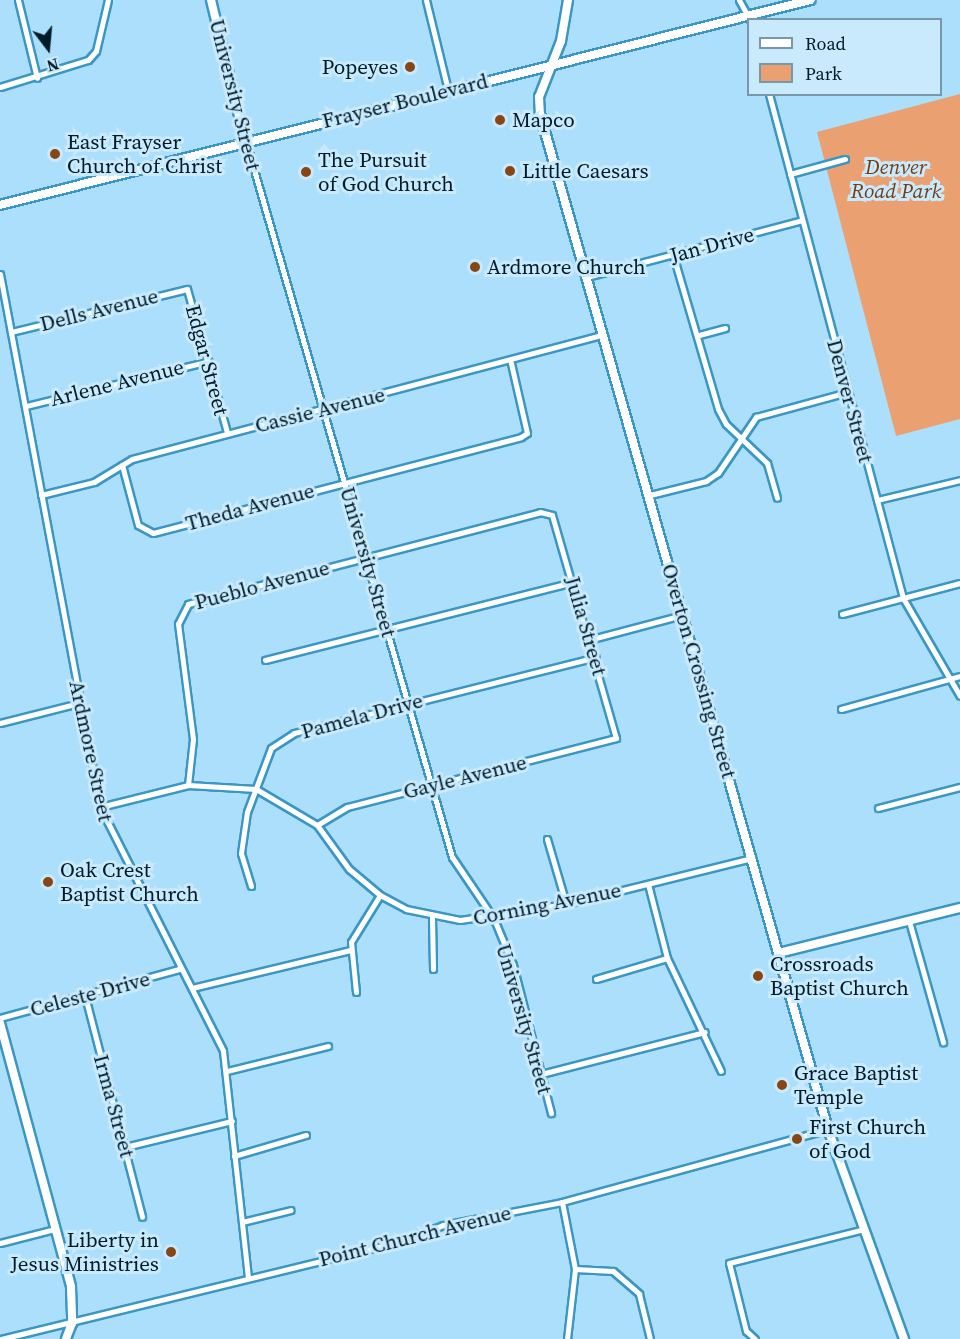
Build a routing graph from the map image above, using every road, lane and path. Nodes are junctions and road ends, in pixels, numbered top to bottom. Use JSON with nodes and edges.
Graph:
{"nodes":[{"id":1,"x":18,"y":0,"type":"edge"},
{"id":2,"x":108,"y":0,"type":"edge"},
{"id":3,"x":211,"y":0,"type":"edge"},
{"id":4,"x":426,"y":0,"type":"edge"},
{"id":5,"x":568,"y":0,"type":"edge"},
{"id":6,"x":739,"y":0,"type":"edge"},
{"id":7,"x":810,"y":0,"type":"edge"},
{"id":8,"x":750,"y":17,"type":"edge"},
{"id":9,"x":553,"y":63,"type":"junction"},
{"id":10,"x":37,"y":78,"type":"junction"},
{"id":11,"x":0,"y":87,"type":"edge"},
{"id":12,"x":447,"y":90,"type":"junction"},
{"id":13,"x":770,"y":96,"type":"edge"},
{"id":14,"x":245,"y":141,"type":"junction"},
{"id":15,"x":845,"y":159,"type":"dead end"},
{"id":16,"x":790,"y":174,"type":"junction"},
{"id":17,"x":0,"y":205,"type":"edge"},
{"id":18,"x":802,"y":220,"type":"junction"},
{"id":19,"x":673,"y":255,"type":"junction"},
{"id":20,"x":0,"y":274,"type":"edge"},
{"id":21,"x":587,"y":277,"type":"junction"},
{"id":22,"x":187,"y":289,"type":"joint"},
{"id":23,"x":725,"y":328,"type":"dead end"},
{"id":24,"x":11,"y":332,"type":"junction"},
{"id":25,"x":602,"y":335,"type":"junction"},
{"id":26,"x":699,"y":335,"type":"junction"},
{"id":27,"x":209,"y":361,"type":"junction"},
{"id":28,"x":511,"y":363,"type":"junction"},
{"id":29,"x":848,"y":392,"type":"junction"},
{"id":30,"x":26,"y":406,"type":"junction"},
{"id":31,"x":323,"y":408,"type":"junction"},
{"id":32,"x":227,"y":432,"type":"junction"},
{"id":33,"x":740,"y":434,"type":"junction"},
{"id":34,"x":122,"y":465,"type":"junction"},
{"id":35,"x":960,"y":480,"type":"edge"},
{"id":36,"x":345,"y":482,"type":"junction"},
{"id":37,"x":41,"y":495,"type":"junction"},
{"id":38,"x":650,"y":495,"type":"junction"},
{"id":39,"x":777,"y":498,"type":"dead end"},
{"id":40,"x":877,"y":500,"type":"junction"},
{"id":41,"x":552,"y":515,"type":"joint"},
{"id":42,"x":365,"y":557,"type":"junction"},
{"id":43,"x":573,"y":582,"type":"junction"},
{"id":44,"x":960,"y":583,"type":"edge"},
{"id":45,"x":903,"y":598,"type":"junction"},
{"id":46,"x":842,"y":614,"type":"dead end"},
{"id":47,"x":682,"y":615,"type":"junction"},
{"id":48,"x":386,"y":629,"type":"junction"},
{"id":49,"x":592,"y":639,"type":"junction"},
{"id":50,"x":596,"y":657,"type":"junction"},
{"id":51,"x":265,"y":660,"type":"dead end"},
{"id":52,"x":960,"y":676,"type":"edge"},
{"id":53,"x":952,"y":678,"type":"junction"},
{"id":54,"x":960,"y":696,"type":"edge"},
{"id":55,"x":79,"y":703,"type":"junction"},
{"id":56,"x":410,"y":704,"type":"junction"},
{"id":57,"x":841,"y":710,"type":"dead end"},
{"id":58,"x":0,"y":723,"type":"edge"},
{"id":59,"x":616,"y":738,"type":"joint"},
{"id":60,"x":188,"y":785,"type":"junction"},
{"id":61,"x":432,"y":786,"type":"junction"},
{"id":62,"x":960,"y":787,"type":"edge"},
{"id":63,"x":256,"y":789,"type":"junction"},
{"id":64,"x":100,"y":807,"type":"junction"},
{"id":65,"x":878,"y":808,"type":"dead end"},
{"id":66,"x":317,"y":825,"type":"junction"},
{"id":67,"x":547,"y":839,"type":"dead end"},
{"id":68,"x":753,"y":858,"type":"junction"},
{"id":69,"x":648,"y":884,"type":"junction"},
{"id":70,"x":251,"y":886,"type":"dead end"},
{"id":71,"x":381,"y":895,"type":"junction"},
{"id":72,"x":566,"y":904,"type":"junction"},
{"id":73,"x":960,"y":908,"type":"edge"},
{"id":74,"x":432,"y":917,"type":"junction"},
{"id":75,"x":494,"y":919,"type":"junction"},
{"id":76,"x":909,"y":921,"type":"junction"},
{"id":77,"x":350,"y":950,"type":"junction"},
{"id":78,"x":779,"y":953,"type":"junction"},
{"id":79,"x":667,"y":958,"type":"junction"},
{"id":80,"x":179,"y":969,"type":"junction"},
{"id":81,"x":433,"y":969,"type":"dead end"},
{"id":82,"x":596,"y":979,"type":"dead end"},
{"id":83,"x":192,"y":988,"type":"junction"},
{"id":84,"x":356,"y":992,"type":"dead end"},
{"id":85,"x":85,"y":996,"type":"junction"},
{"id":86,"x":0,"y":1018,"type":"edge"},
{"id":87,"x":0,"y":1023,"type":"edge"},
{"id":88,"x":705,"y":1032,"type":"junction"},
{"id":89,"x":943,"y":1042,"type":"dead end"},
{"id":90,"x":328,"y":1046,"type":"dead end"},
{"id":91,"x":227,"y":1071,"type":"junction"},
{"id":92,"x":722,"y":1071,"type":"dead end"},
{"id":93,"x":541,"y":1074,"type":"junction"},
{"id":94,"x":551,"y":1113,"type":"dead end"},
{"id":95,"x":232,"y":1121,"type":"junction"},
{"id":96,"x":828,"y":1129,"type":"junction"},
{"id":97,"x":306,"y":1135,"type":"dead end"},
{"id":98,"x":125,"y":1147,"type":"junction"},
{"id":99,"x":234,"y":1156,"type":"junction"},
{"id":100,"x":562,"y":1202,"type":"junction"},
{"id":101,"x":291,"y":1210,"type":"dead end"},
{"id":102,"x":142,"y":1217,"type":"dead end"},
{"id":103,"x":242,"y":1222,"type":"junction"},
{"id":104,"x":55,"y":1229,"type":"junction"},
{"id":105,"x":864,"y":1229,"type":"junction"},
{"id":106,"x":0,"y":1243,"type":"edge"},
{"id":107,"x":575,"y":1269,"type":"junction"},
{"id":108,"x":248,"y":1276,"type":"junction"},
{"id":109,"x":72,"y":1323,"type":"junction"},
{"id":110,"x":1,"y":1339,"type":"edge"},
{"id":111,"x":66,"y":1339,"type":"edge"},
{"id":112,"x":567,"y":1339,"type":"edge"},
{"id":113,"x":650,"y":1339,"type":"edge"},
{"id":114,"x":755,"y":1339,"type":"edge"},
{"id":115,"x":904,"y":1339,"type":"edge"}],
"edges":[{"from":1,"to":10,"type":"street"},
{"from":2,"to":10,"type":"street"},
{"from":3,"to":14,"type":"street","name":"University Street"},
{"from":4,"to":12,"type":"street"},
{"from":5,"to":9,"type":"street","name":"Overton Crossing Street"},
{"from":6,"to":8,"type":"street"},
{"from":7,"to":8,"type":"street","name":"Frayser Boulevard"},
{"from":8,"to":9,"type":"street","name":"Frayser Boulevard"},
{"from":9,"to":12,"type":"street","name":"Frayser Boulevard"},
{"from":9,"to":21,"type":"street","name":"Overton Crossing Street"},
{"from":10,"to":11,"type":"street"},
{"from":12,"to":14,"type":"street","name":"Frayser Boulevard"},
{"from":13,"to":16,"type":"street","name":"Denver Street"},
{"from":14,"to":17,"type":"street","name":"Frayser Boulevard"},
{"from":14,"to":31,"type":"street","name":"University Street"},
{"from":15,"to":16,"type":"street"},
{"from":16,"to":18,"type":"street","name":"Denver Street"},
{"from":18,"to":19,"type":"street","name":"Jan Drive"},
{"from":18,"to":29,"type":"street","name":"Denver Street"},
{"from":19,"to":21,"type":"street","name":"Jan Drive"},
{"from":19,"to":26,"type":"street"},
{"from":20,"to":24,"type":"street","name":"Ardmore Street"},
{"from":21,"to":25,"type":"street","name":"Overton Crossing Street"},
{"from":22,"to":24,"type":"street","name":"Dells Avenue"},
{"from":22,"to":27,"type":"street","name":"Edgar Street"},
{"from":23,"to":26,"type":"street"},
{"from":24,"to":30,"type":"street","name":"Ardmore Street"},
{"from":25,"to":28,"type":"street","name":"Cassie Avenue"},
{"from":25,"to":38,"type":"street","name":"Overton Crossing Street"},
{"from":26,"to":33,"type":"street"},
{"from":27,"to":30,"type":"street","name":"Arlene Avenue"},
{"from":27,"to":32,"type":"street","name":"Edgar Street"},
{"from":28,"to":31,"type":"street","name":"Cassie Avenue"},
{"from":28,"to":36,"type":"street","name":"Theda Avenue"},
{"from":29,"to":33,"type":"street"},
{"from":29,"to":40,"type":"street","name":"Denver Street"},
{"from":30,"to":37,"type":"street","name":"Ardmore Street"},
{"from":31,"to":32,"type":"street","name":"Cassie Avenue"},
{"from":31,"to":36,"type":"street","name":"University Street"},
{"from":32,"to":34,"type":"street","name":"Cassie Avenue"},
{"from":33,"to":38,"type":"street"},
{"from":33,"to":39,"type":"street"},
{"from":34,"to":36,"type":"street","name":"Theda Avenue"},
{"from":34,"to":37,"type":"street","name":"Cassie Avenue"},
{"from":35,"to":40,"type":"street"},
{"from":36,"to":42,"type":"street","name":"University Street"},
{"from":37,"to":55,"type":"street","name":"Ardmore Street"},
{"from":38,"to":47,"type":"street","name":"Overton Crossing Street"},
{"from":40,"to":45,"type":"street","name":"Denver Street"},
{"from":41,"to":42,"type":"street","name":"Pueblo Avenue"},
{"from":41,"to":43,"type":"street","name":"Julia Street"},
{"from":42,"to":48,"type":"street","name":"University Street"},
{"from":42,"to":60,"type":"street","name":"Pueblo Avenue"},
{"from":43,"to":48,"type":"street"},
{"from":43,"to":49,"type":"street","name":"Julia Street"},
{"from":44,"to":45,"type":"street"},
{"from":45,"to":46,"type":"street"},
{"from":45,"to":53,"type":"street","name":"Denver Street"},
{"from":47,"to":49,"type":"street"},
{"from":47,"to":68,"type":"street","name":"Overton Crossing Street"},
{"from":48,"to":51,"type":"street"},
{"from":48,"to":56,"type":"street","name":"University Street"},
{"from":49,"to":50,"type":"street","name":"Julia Street"},
{"from":50,"to":56,"type":"street","name":"Pamela Drive"},
{"from":50,"to":59,"type":"street","name":"Julia Street"},
{"from":52,"to":53,"type":"street"},
{"from":53,"to":54,"type":"street","name":"Denver Street"},
{"from":53,"to":57,"type":"street"},
{"from":55,"to":58,"type":"street"},
{"from":55,"to":64,"type":"street","name":"Ardmore Street"},
{"from":56,"to":61,"type":"street","name":"University Street"},
{"from":56,"to":63,"type":"street","name":"Pamela Drive"},
{"from":59,"to":61,"type":"street","name":"Gayle Avenue"},
{"from":60,"to":63,"type":"street","name":"Corning Avenue"},
{"from":60,"to":64,"type":"street","name":"Corning Avenue"},
{"from":61,"to":66,"type":"street","name":"Gayle Avenue"},
{"from":61,"to":75,"type":"street","name":"University Street"},
{"from":62,"to":65,"type":"street"},
{"from":63,"to":66,"type":"street","name":"Corning Avenue"},
{"from":63,"to":70,"type":"street","name":"Pamela Drive"},
{"from":64,"to":80,"type":"street","name":"Ardmore Street"},
{"from":66,"to":71,"type":"street","name":"Corning Avenue"},
{"from":67,"to":72,"type":"street"},
{"from":68,"to":69,"type":"street","name":"Corning Avenue"},
{"from":68,"to":78,"type":"street","name":"Overton Crossing Street"},
{"from":69,"to":72,"type":"street","name":"Corning Avenue"},
{"from":69,"to":79,"type":"street"},
{"from":71,"to":74,"type":"street","name":"Corning Avenue"},
{"from":71,"to":77,"type":"street"},
{"from":72,"to":75,"type":"street","name":"Corning Avenue"},
{"from":73,"to":76,"type":"street"},
{"from":74,"to":75,"type":"street","name":"Corning Avenue"},
{"from":74,"to":81,"type":"street"},
{"from":75,"to":93,"type":"street","name":"University Street"},
{"from":76,"to":78,"type":"street"},
{"from":76,"to":89,"type":"street"},
{"from":77,"to":83,"type":"street"},
{"from":77,"to":84,"type":"street"},
{"from":78,"to":96,"type":"street","name":"Overton Crossing Street"},
{"from":79,"to":82,"type":"street"},
{"from":79,"to":88,"type":"street"},
{"from":80,"to":83,"type":"street","name":"Ardmore Street"},
{"from":80,"to":85,"type":"street","name":"Celeste Drive"},
{"from":83,"to":91,"type":"street","name":"Ardmore Street"},
{"from":85,"to":86,"type":"street","name":"Celeste Drive"},
{"from":85,"to":98,"type":"street","name":"Irma Street"},
{"from":87,"to":104,"type":"street"},
{"from":88,"to":92,"type":"street"},
{"from":88,"to":93,"type":"street"},
{"from":90,"to":91,"type":"street"},
{"from":91,"to":95,"type":"street","name":"Ardmore Street"},
{"from":93,"to":94,"type":"street","name":"University Street"},
{"from":95,"to":98,"type":"street"},
{"from":95,"to":99,"type":"street","name":"Ardmore Street"},
{"from":96,"to":100,"type":"street","name":"Point Church Avenue"},
{"from":96,"to":105,"type":"street","name":"Overton Crossing Street"},
{"from":97,"to":99,"type":"street"},
{"from":98,"to":102,"type":"street","name":"Irma Street"},
{"from":99,"to":103,"type":"street","name":"Ardmore Street"},
{"from":100,"to":107,"type":"street"},
{"from":100,"to":108,"type":"street","name":"Point Church Avenue"},
{"from":101,"to":103,"type":"street"},
{"from":103,"to":108,"type":"street","name":"Ardmore Street"},
{"from":104,"to":106,"type":"street"},
{"from":104,"to":109,"type":"street"},
{"from":105,"to":114,"type":"street"},
{"from":105,"to":115,"type":"street","name":"Overton Crossing Street"},
{"from":107,"to":112,"type":"street"},
{"from":107,"to":113,"type":"street"},
{"from":108,"to":109,"type":"street","name":"Point Church Avenue"},
{"from":109,"to":110,"type":"street","name":"Point Church Avenue"},
{"from":109,"to":111,"type":"street"}]}
